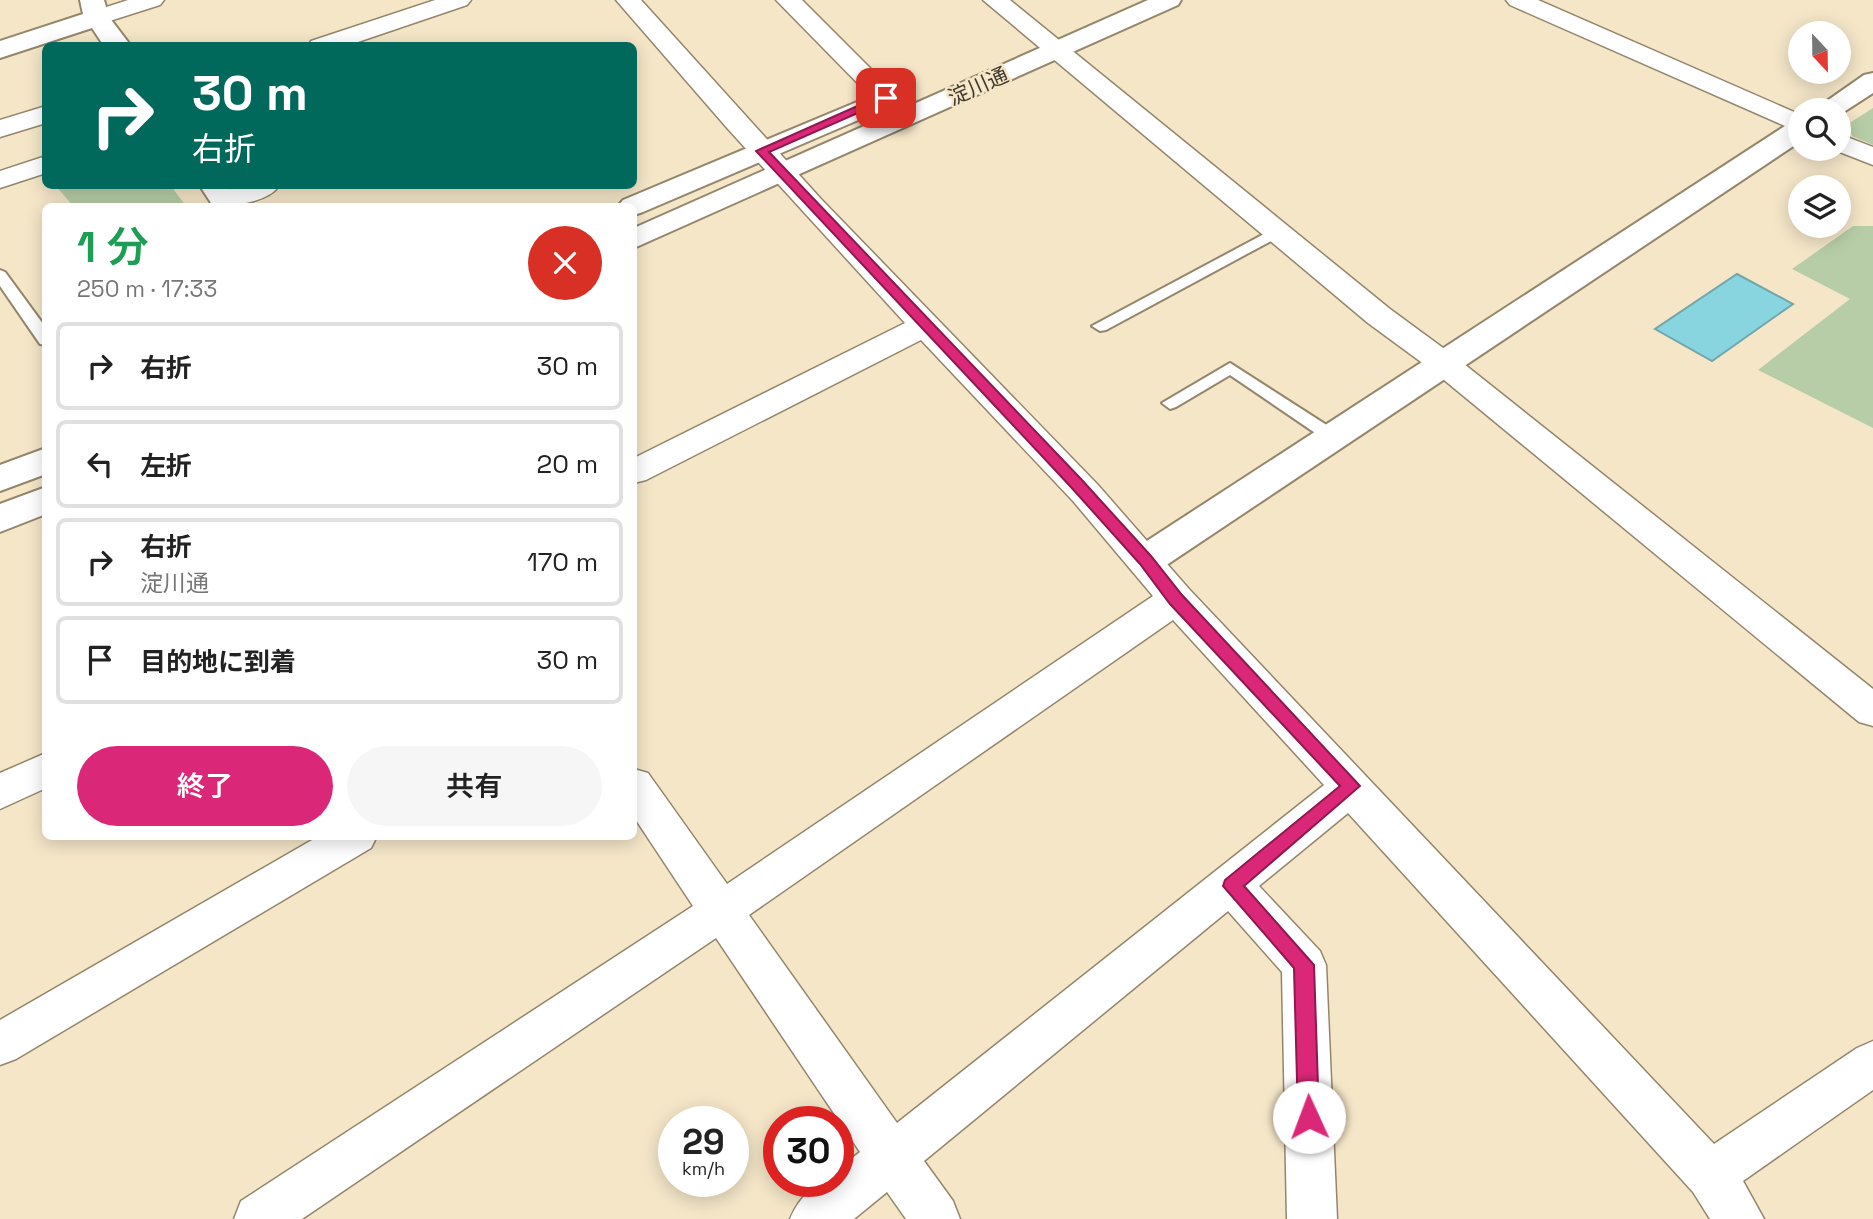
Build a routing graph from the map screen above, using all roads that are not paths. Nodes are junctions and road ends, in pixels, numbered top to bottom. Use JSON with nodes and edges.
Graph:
{"nodes":[{"id":1,"x":152,"y":0,"type":"edge"},
{"id":2,"x":459,"y":0,"type":"edge"},
{"id":3,"x":628,"y":0,"type":"edge"},
{"id":4,"x":788,"y":0,"type":"edge"},
{"id":5,"x":995,"y":0,"type":"edge"},
{"id":6,"x":1109,"y":0,"type":"edge"},
{"id":7,"x":1169,"y":0,"type":"edge"},
{"id":8,"x":1518,"y":0,"type":"edge"},
{"id":9,"x":94,"y":9,"type":"edge"},
{"id":10,"x":115,"y":42,"type":"edge"},
{"id":11,"x":332,"y":42,"type":"edge"},
{"id":12,"x":1044,"y":43,"type":"junction"},
{"id":13,"x":0,"y":50,"type":"edge"},
{"id":14,"x":1873,"y":81,"type":"edge"},
{"id":15,"x":886,"y":98,"type":"junction"},
{"id":16,"x":1847,"y":98,"type":"edge"},
{"id":17,"x":42,"y":115,"type":"edge"},
{"id":18,"x":1788,"y":120,"type":"edge"},
{"id":19,"x":0,"y":129,"type":"edge"},
{"id":20,"x":1788,"y":135,"type":"edge"},
{"id":21,"x":1851,"y":147,"type":"edge"},
{"id":22,"x":762,"y":151,"type":"junction"},
{"id":23,"x":1873,"y":156,"type":"edge"},
{"id":24,"x":42,"y":165,"type":"edge"},
{"id":25,"x":782,"y":173,"type":"junction"},
{"id":26,"x":0,"y":180,"type":"edge"},
{"id":27,"x":254,"y":189,"type":"edge"},
{"id":28,"x":221,"y":198,"type":"edge"},
{"id":29,"x":637,"y":204,"type":"edge"},
{"id":30,"x":1276,"y":232,"type":"junction"},
{"id":31,"x":637,"y":238,"type":"edge"},
{"id":32,"x":0,"y":275,"type":"edge"},
{"id":33,"x":924,"y":326,"type":"junction"},
{"id":34,"x":1100,"y":326,"type":"dead end"},
{"id":35,"x":42,"y":334,"type":"edge"},
{"id":36,"x":1443,"y":363,"type":"junction"},
{"id":37,"x":1170,"y":403,"type":"dead end"},
{"id":38,"x":1333,"y":437,"type":"junction"},
{"id":39,"x":42,"y":462,"type":"edge"},
{"id":40,"x":637,"y":470,"type":"edge"},
{"id":41,"x":0,"y":480,"type":"edge"},
{"id":42,"x":42,"y":501,"type":"edge"},
{"id":43,"x":0,"y":519,"type":"edge"},
{"id":44,"x":1146,"y":560,"type":"junction"},
{"id":45,"x":1176,"y":599,"type":"junction"},
{"id":46,"x":1873,"y":710,"type":"edge"},
{"id":47,"x":42,"y":771,"type":"edge"},
{"id":48,"x":1352,"y":786,"type":"junction"},
{"id":49,"x":637,"y":789,"type":"edge"},
{"id":50,"x":0,"y":792,"type":"edge"},
{"id":51,"x":349,"y":840,"type":"edge"},
{"id":52,"x":1232,"y":886,"type":"junction"},
{"id":53,"x":721,"y":911,"type":"junction"},
{"id":54,"x":0,"y":1044,"type":"edge"},
{"id":55,"x":1873,"y":1063,"type":"edge"},
{"id":56,"x":892,"y":1157,"type":"junction"},
{"id":57,"x":1710,"y":1175,"type":"junction"},
{"id":58,"x":259,"y":1219,"type":"edge"},
{"id":59,"x":815,"y":1219,"type":"edge"},
{"id":60,"x":935,"y":1219,"type":"edge"},
{"id":61,"x":1312,"y":1219,"type":"edge"},
{"id":62,"x":1739,"y":1219,"type":"edge"}],
"edges":[{"from":1,"to":9,"type":"street"},
{"from":2,"to":11,"type":"street"},
{"from":3,"to":22,"type":"street"},
{"from":4,"to":15,"type":"street"},
{"from":5,"to":12,"type":"street"},
{"from":6,"to":12,"type":"street","name":"淀川通"},
{"from":7,"to":12,"type":"street","name":"淀川通"},
{"from":8,"to":18,"type":"street"},
{"from":9,"to":10,"type":"street"},
{"from":9,"to":13,"type":"street"},
{"from":12,"to":15,"type":"street","name":"淀川通"},
{"from":12,"to":25,"type":"street","name":"淀川通"},
{"from":12,"to":30,"type":"street"},
{"from":14,"to":16,"type":"street"},
{"from":15,"to":22,"type":"street","name":"淀川通"},
{"from":17,"to":19,"type":"street"},
{"from":20,"to":36,"type":"street"},
{"from":21,"to":23,"type":"street"},
{"from":22,"to":25,"type":"street"},
{"from":22,"to":29,"type":"street","name":"淀川通"},
{"from":24,"to":26,"type":"street"},
{"from":25,"to":31,"type":"street","name":"淀川通"},
{"from":25,"to":33,"type":"street"},
{"from":27,"to":28,"type":"street"},
{"from":30,"to":34,"type":"lane"},
{"from":30,"to":36,"type":"street"},
{"from":32,"to":35,"type":"lane"},
{"from":33,"to":40,"type":"street"},
{"from":33,"to":44,"type":"street"},
{"from":36,"to":38,"type":"street"},
{"from":36,"to":46,"type":"street"},
{"from":37,"to":38,"type":"lane"},
{"from":38,"to":44,"type":"street"},
{"from":39,"to":41,"type":"street"},
{"from":42,"to":43,"type":"street"},
{"from":44,"to":45,"type":"street"},
{"from":45,"to":48,"type":"street"},
{"from":45,"to":53,"type":"street"},
{"from":47,"to":50,"type":"street"},
{"from":48,"to":52,"type":"street"},
{"from":48,"to":57,"type":"street"},
{"from":49,"to":53,"type":"street"},
{"from":51,"to":54,"type":"street"},
{"from":52,"to":56,"type":"street"},
{"from":52,"to":61,"type":"street"},
{"from":53,"to":56,"type":"street"},
{"from":53,"to":58,"type":"street"},
{"from":55,"to":57,"type":"street"},
{"from":56,"to":59,"type":"street"},
{"from":56,"to":60,"type":"street"},
{"from":57,"to":62,"type":"street"}]}
